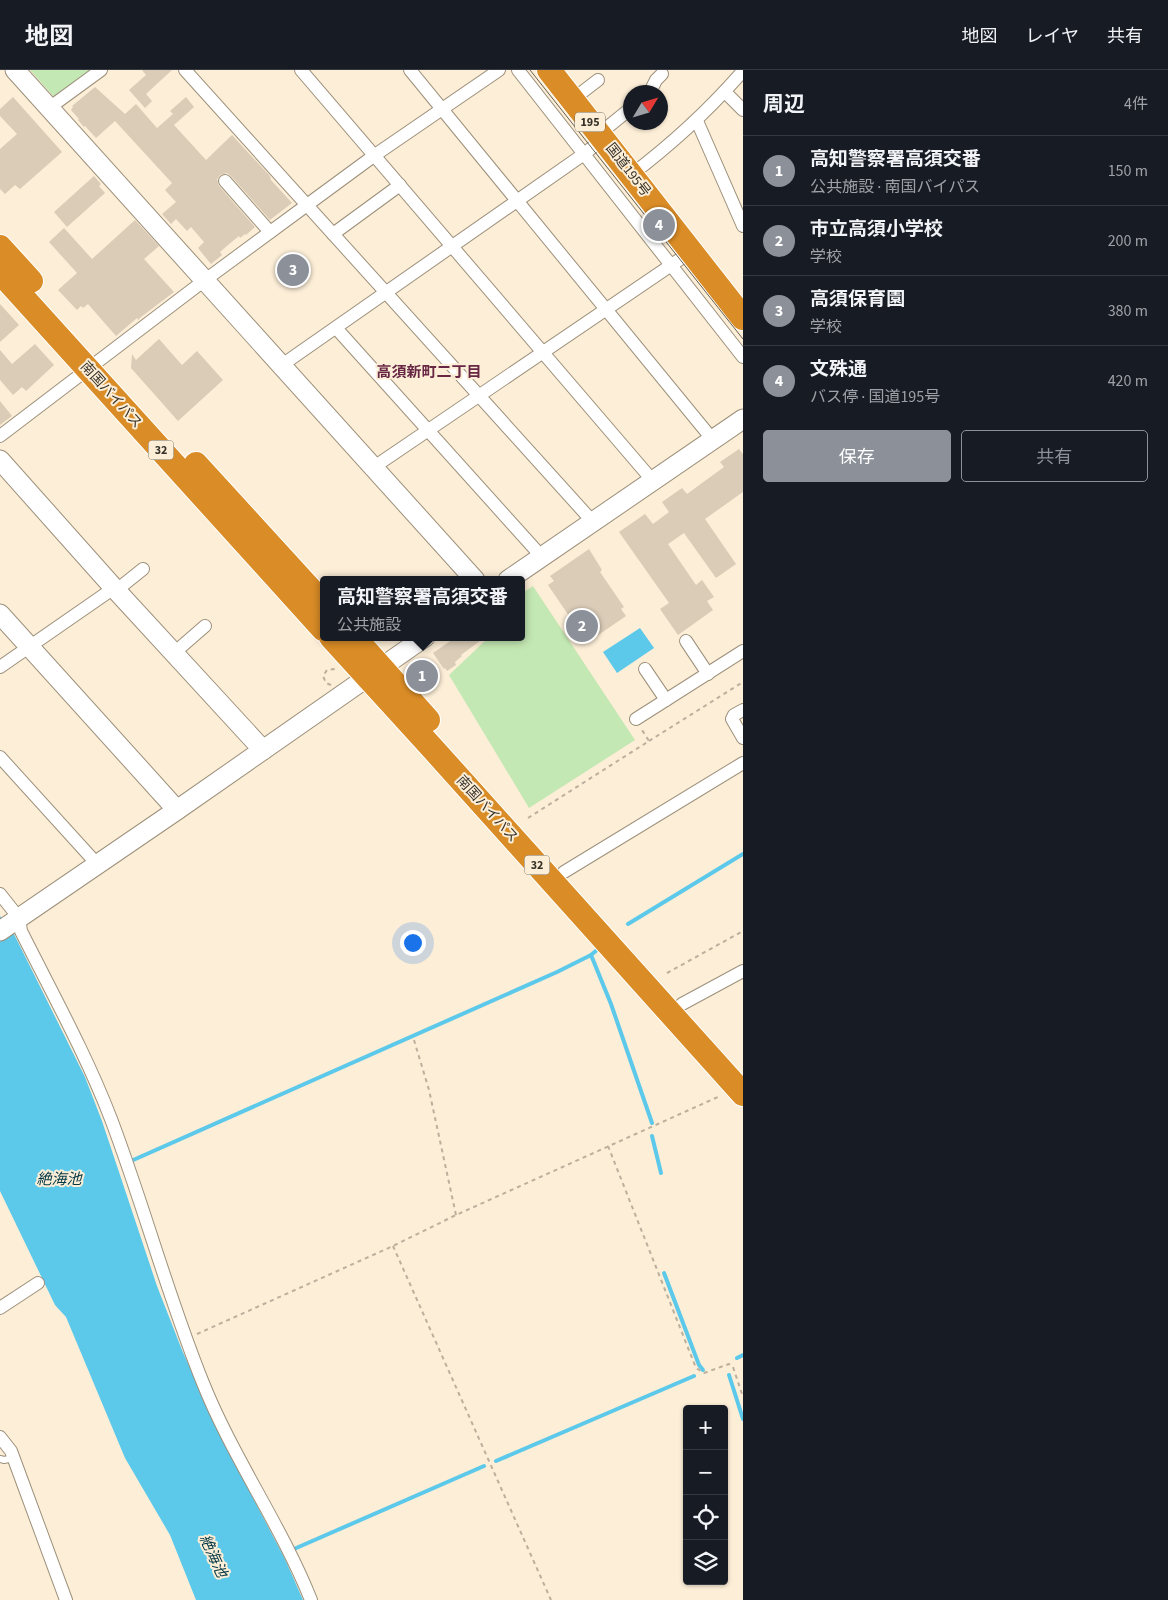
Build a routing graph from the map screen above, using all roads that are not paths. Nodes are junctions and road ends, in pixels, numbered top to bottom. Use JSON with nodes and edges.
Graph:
{"nodes":[{"id":1,"x":15,"y":70,"type":"edge"},
{"id":2,"x":101,"y":70,"type":"edge"},
{"id":3,"x":185,"y":70,"type":"edge"},
{"id":4,"x":301,"y":70,"type":"edge"},
{"id":5,"x":410,"y":70,"type":"edge"},
{"id":6,"x":499,"y":70,"type":"edge"},
{"id":7,"x":518,"y":70,"type":"edge"},
{"id":8,"x":549,"y":70,"type":"edge"},
{"id":9,"x":743,"y":71,"type":"edge"},
{"id":10,"x":662,"y":74,"type":"dead end"},
{"id":11,"x":598,"y":80,"type":"dead end"},
{"id":12,"x":743,"y":81,"type":"edge"},
{"id":13,"x":654,"y":85,"type":"edge"},
{"id":14,"x":727,"y":93,"type":"junction"},
{"id":15,"x":572,"y":100,"type":"junction"},
{"id":16,"x":49,"y":108,"type":"junction"},
{"id":17,"x":442,"y":109,"type":"junction"},
{"id":18,"x":743,"y":110,"type":"edge"},
{"id":19,"x":623,"y":115,"type":"edge"},
{"id":20,"x":697,"y":121,"type":"junction"},
{"id":21,"x":603,"y":139,"type":"junction"},
{"id":22,"x":584,"y":154,"type":"junction"},
{"id":23,"x":375,"y":155,"type":"junction"},
{"id":24,"x":630,"y":175,"type":"junction"},
{"id":25,"x":225,"y":181,"type":"dead end"},
{"id":26,"x":400,"y":185,"type":"junction"},
{"id":27,"x":517,"y":200,"type":"junction"},
{"id":28,"x":307,"y":205,"type":"junction"},
{"id":29,"x":743,"y":226,"type":"edge"},
{"id":30,"x":270,"y":232,"type":"junction"},
{"id":31,"x":333,"y":234,"type":"junction"},
{"id":32,"x":452,"y":246,"type":"junction"},
{"id":33,"x":0,"y":247,"type":"edge"},
{"id":34,"x":692,"y":251,"type":"junction"},
{"id":35,"x":672,"y":266,"type":"junction"},
{"id":36,"x":0,"y":272,"type":"edge"},
{"id":37,"x":205,"y":280,"type":"junction"},
{"id":38,"x":386,"y":293,"type":"junction"},
{"id":39,"x":606,"y":310,"type":"junction"},
{"id":40,"x":743,"y":318,"type":"edge"},
{"id":41,"x":336,"y":328,"type":"junction"},
{"id":42,"x":543,"y":353,"type":"junction"},
{"id":43,"x":743,"y":357,"type":"edge"},
{"id":44,"x":95,"y":365,"type":"junction"},
{"id":45,"x":282,"y":365,"type":"junction"},
{"id":46,"x":480,"y":396,"type":"junction"},
{"id":47,"x":743,"y":420,"type":"edge"},
{"id":48,"x":428,"y":431,"type":"junction"},
{"id":49,"x":0,"y":436,"type":"edge"},
{"id":50,"x":713,"y":440,"type":"junction"},
{"id":51,"x":0,"y":460,"type":"edge"},
{"id":52,"x":374,"y":467,"type":"junction"},
{"id":53,"x":653,"y":482,"type":"junction"},
{"id":54,"x":593,"y":522,"type":"junction"},
{"id":55,"x":542,"y":557,"type":"junction"},
{"id":56,"x":143,"y":568,"type":"dead end"},
{"id":57,"x":471,"y":576,"type":"edge"},
{"id":58,"x":514,"y":576,"type":"edge"},
{"id":59,"x":114,"y":588,"type":"junction"},
{"id":60,"x":320,"y":600,"type":"edge"},
{"id":61,"x":0,"y":614,"type":"edge"},
{"id":62,"x":204,"y":626,"type":"dead end"},
{"id":63,"x":320,"y":626,"type":"edge"},
{"id":64,"x":336,"y":641,"type":"edge"},
{"id":65,"x":356,"y":641,"type":"edge"},
{"id":66,"x":419,"y":641,"type":"edge"},
{"id":67,"x":686,"y":641,"type":"dead end"},
{"id":68,"x":29,"y":647,"type":"junction"},
{"id":69,"x":743,"y":651,"type":"edge"},
{"id":70,"x":174,"y":653,"type":"junction"},
{"id":71,"x":0,"y":667,"type":"edge"},
{"id":72,"x":645,"y":669,"type":"dead end"},
{"id":73,"x":375,"y":673,"type":"junction"},
{"id":74,"x":708,"y":674,"type":"junction"},
{"id":75,"x":666,"y":700,"type":"junction"},
{"id":76,"x":743,"y":710,"type":"edge"},
{"id":77,"x":636,"y":719,"type":"road end"},
{"id":78,"x":743,"y":738,"type":"edge"},
{"id":79,"x":263,"y":750,"type":"junction"},
{"id":80,"x":0,"y":757,"type":"edge"},
{"id":81,"x":743,"y":763,"type":"edge"},
{"id":82,"x":177,"y":810,"type":"junction"},
{"id":83,"x":96,"y":864,"type":"junction"},
{"id":84,"x":564,"y":872,"type":"junction"},
{"id":85,"x":0,"y":894,"type":"edge"},
{"id":86,"x":10,"y":924,"type":"edge"},
{"id":87,"x":743,"y":971,"type":"edge"},
{"id":88,"x":682,"y":1004,"type":"junction"},
{"id":89,"x":740,"y":1083,"type":"edge"},
{"id":90,"x":38,"y":1283,"type":"dead end"},
{"id":91,"x":0,"y":1308,"type":"edge"},
{"id":92,"x":0,"y":1436,"type":"edge"},
{"id":93,"x":14,"y":1458,"type":"junction"},
{"id":94,"x":0,"y":1459,"type":"edge"},
{"id":95,"x":66,"y":1600,"type":"edge"},
{"id":96,"x":311,"y":1600,"type":"edge"}],
"edges":[{"from":1,"to":16,"type":"street"},
{"from":2,"to":16,"type":"street"},
{"from":3,"to":28,"type":"street"},
{"from":4,"to":23,"type":"street"},
{"from":5,"to":17,"type":"street"},
{"from":6,"to":17,"type":"street"},
{"from":7,"to":22,"type":"street"},
{"from":8,"to":15,"type":"highway","name":"国道195号","number":"195"},
{"from":9,"to":14,"type":"street"},
{"from":10,"to":13,"type":"street"},
{"from":11,"to":15,"type":"street"},
{"from":12,"to":14,"type":"street"},
{"from":14,"to":18,"type":"street"},
{"from":14,"to":20,"type":"street"},
{"from":15,"to":21,"type":"highway","name":"国道195号","number":"195"},
{"from":16,"to":37,"type":"street"},
{"from":17,"to":23,"type":"street"},
{"from":17,"to":27,"type":"street"},
{"from":19,"to":21,"type":"street"},
{"from":20,"to":24,"type":"street"},
{"from":20,"to":29,"type":"street"},
{"from":21,"to":22,"type":"street"},
{"from":21,"to":24,"type":"highway","name":"国道195号","number":"195"},
{"from":22,"to":27,"type":"street"},
{"from":22,"to":35,"type":"street"},
{"from":23,"to":26,"type":"street"},
{"from":23,"to":28,"type":"street"},
{"from":24,"to":34,"type":"highway","name":"国道195号","number":"195"},
{"from":25,"to":30,"type":"street"},
{"from":26,"to":31,"type":"street"},
{"from":26,"to":32,"type":"street"},
{"from":27,"to":32,"type":"street"},
{"from":27,"to":39,"type":"street"},
{"from":28,"to":30,"type":"street"},
{"from":28,"to":31,"type":"street"},
{"from":30,"to":37,"type":"street"},
{"from":31,"to":38,"type":"street"},
{"from":32,"to":38,"type":"street"},
{"from":32,"to":42,"type":"street"},
{"from":33,"to":44,"type":"highway","name":"南国バイパス","number":"32"},
{"from":34,"to":35,"type":"street"},
{"from":34,"to":40,"type":"highway","name":"国道195号","number":"195"},
{"from":35,"to":39,"type":"street"},
{"from":35,"to":43,"type":"street"},
{"from":36,"to":44,"type":"highway","name":"南国バイパス","number":"32"},
{"from":37,"to":44,"type":"street"},
{"from":37,"to":45,"type":"street"},
{"from":38,"to":41,"type":"street"},
{"from":38,"to":46,"type":"street"},
{"from":39,"to":42,"type":"street"},
{"from":39,"to":50,"type":"street"},
{"from":41,"to":45,"type":"street"},
{"from":41,"to":48,"type":"street"},
{"from":42,"to":46,"type":"street"},
{"from":42,"to":53,"type":"street"},
{"from":44,"to":49,"type":"street"},
{"from":44,"to":60,"type":"highway","name":"南国バイパス","number":"32"},
{"from":44,"to":63,"type":"highway","name":"南国バイパス","number":"32"},
{"from":45,"to":52,"type":"street"},
{"from":46,"to":48,"type":"street"},
{"from":46,"to":54,"type":"street"},
{"from":47,"to":50,"type":"street"},
{"from":48,"to":52,"type":"street"},
{"from":48,"to":55,"type":"street"},
{"from":50,"to":53,"type":"street"},
{"from":51,"to":59,"type":"street"},
{"from":52,"to":57,"type":"street"},
{"from":53,"to":54,"type":"street"},
{"from":54,"to":55,"type":"street"},
{"from":55,"to":58,"type":"street"},
{"from":56,"to":59,"type":"street"},
{"from":59,"to":68,"type":"street"},
{"from":59,"to":70,"type":"street"},
{"from":61,"to":68,"type":"street"},
{"from":62,"to":70,"type":"street"},
{"from":64,"to":73,"type":"highway","name":"南国バイパス","number":"32"},
{"from":65,"to":73,"type":"highway","name":"南国バイパス","number":"32"},
{"from":66,"to":73,"type":"street"},
{"from":67,"to":74,"type":"street"},
{"from":68,"to":71,"type":"street"},
{"from":68,"to":82,"type":"street"},
{"from":69,"to":74,"type":"street"},
{"from":70,"to":79,"type":"street"},
{"from":72,"to":75,"type":"street"},
{"from":73,"to":79,"type":"street"},
{"from":73,"to":84,"type":"highway","name":"南国バイパス","number":"32"},
{"from":73,"to":89,"type":"highway","name":"南国バイパス","number":"32"},
{"from":74,"to":75,"type":"street"},
{"from":75,"to":77,"type":"street"},
{"from":76,"to":78,"type":"street"},
{"from":79,"to":82,"type":"street"},
{"from":80,"to":83,"type":"street"},
{"from":81,"to":84,"type":"street"},
{"from":82,"to":83,"type":"street"},
{"from":83,"to":86,"type":"street"},
{"from":84,"to":88,"type":"highway","name":"南国バイパス","number":"32"},
{"from":85,"to":86,"type":"street"},
{"from":86,"to":96,"type":"street"},
{"from":87,"to":88,"type":"street"},
{"from":88,"to":89,"type":"highway","name":"南国バイパス","number":"32"},
{"from":90,"to":91,"type":"street"},
{"from":92,"to":93,"type":"street"},
{"from":93,"to":94,"type":"lane"},
{"from":93,"to":95,"type":"street"}]}
